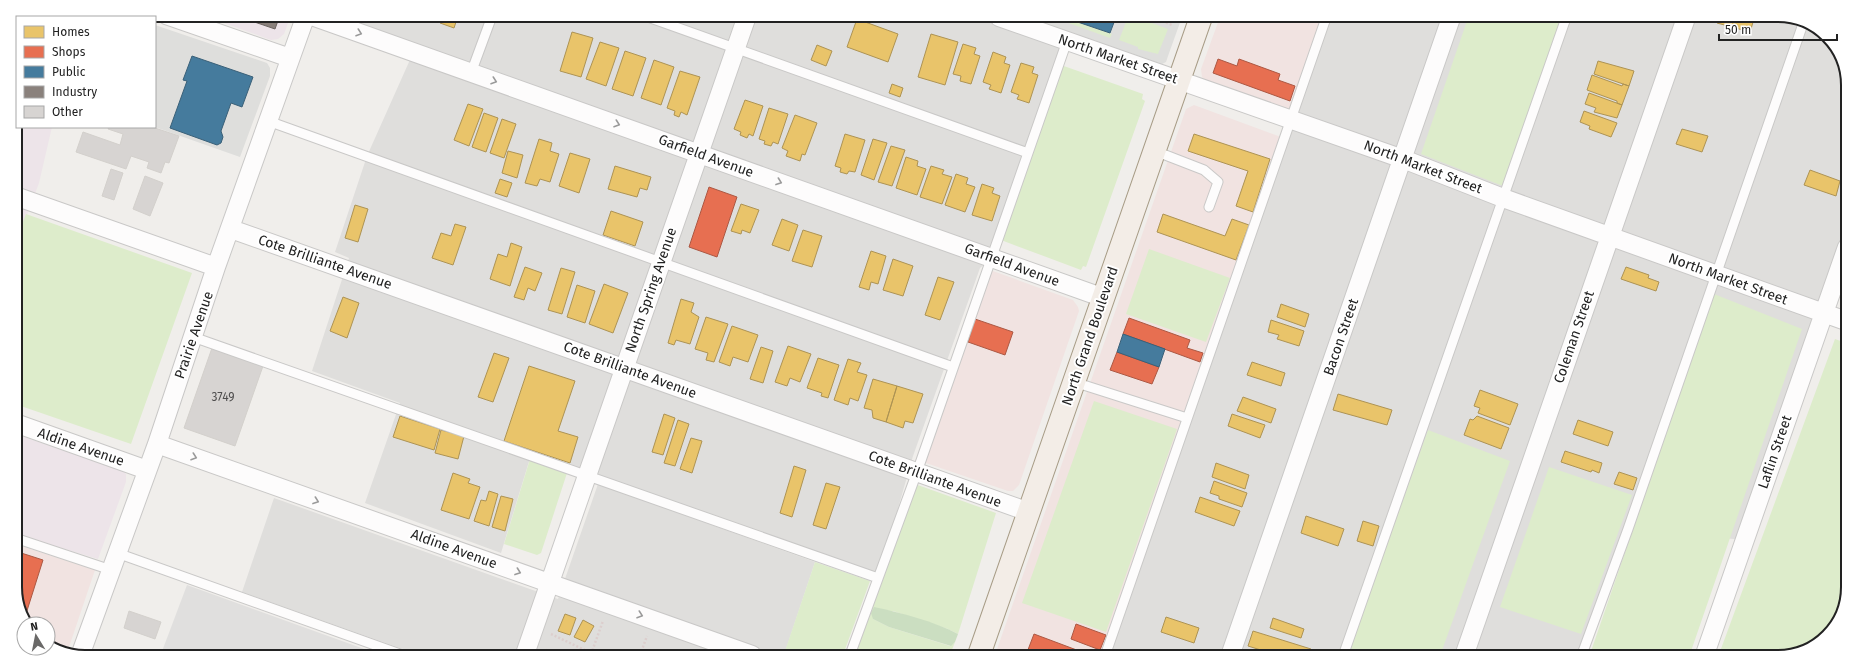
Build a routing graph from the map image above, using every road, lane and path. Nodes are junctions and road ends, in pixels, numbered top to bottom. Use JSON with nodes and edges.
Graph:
{"nodes":[{"id":1,"x":186,"y":22,"type":"edge"},
{"id":2,"x":304,"y":22,"type":"edge"},
{"id":3,"x":326,"y":22,"type":"edge"},
{"id":4,"x":490,"y":22,"type":"edge"},
{"id":5,"x":662,"y":22,"type":"edge"},
{"id":6,"x":745,"y":22,"type":"edge"},
{"id":7,"x":1013,"y":22,"type":"edge"},
{"id":8,"x":1164,"y":22,"type":"edge"},
{"id":9,"x":1200,"y":22,"type":"edge"},
{"id":10,"x":1325,"y":22,"type":"edge"},
{"id":11,"x":1450,"y":22,"type":"edge"},
{"id":12,"x":1565,"y":22,"type":"edge"},
{"id":13,"x":1685,"y":22,"type":"edge"},
{"id":14,"x":1172,"y":25,"type":"dead end"},
{"id":15,"x":1802,"y":27,"type":"edge"},
{"id":16,"x":1067,"y":41,"type":"junction"},
{"id":17,"x":736,"y":49,"type":"junction"},
{"id":18,"x":290,"y":58,"type":"junction"},
{"id":19,"x":471,"y":73,"type":"junction"},
{"id":20,"x":1180,"y":80,"type":"junction"},
{"id":21,"x":1290,"y":119,"type":"junction"},
{"id":22,"x":268,"y":121,"type":"junction"},
{"id":23,"x":1155,"y":151,"type":"junction"},
{"id":24,"x":699,"y":153,"type":"junction"},
{"id":25,"x":1028,"y":153,"type":"junction"},
{"id":26,"x":1403,"y":159,"type":"junction"},
{"id":27,"x":22,"y":198,"type":"edge"},
{"id":28,"x":1503,"y":198,"type":"junction"},
{"id":29,"x":1209,"y":207,"type":"dead end"},
{"id":30,"x":231,"y":229,"type":"junction"},
{"id":31,"x":1609,"y":236,"type":"junction"},
{"id":32,"x":991,"y":258,"type":"junction"},
{"id":33,"x":661,"y":263,"type":"junction"},
{"id":34,"x":1841,"y":263,"type":"edge"},
{"id":35,"x":216,"y":267,"type":"junction"},
{"id":36,"x":1716,"y":275,"type":"junction"},
{"id":37,"x":1104,"y":298,"type":"junction"},
{"id":38,"x":1822,"y":313,"type":"junction"},
{"id":39,"x":1841,"y":320,"type":"edge"},
{"id":40,"x":193,"y":337,"type":"junction"},
{"id":41,"x":624,"y":367,"type":"junction"},
{"id":42,"x":953,"y":367,"type":"junction"},
{"id":43,"x":1074,"y":382,"type":"junction"},
{"id":44,"x":1187,"y":418,"type":"junction"},
{"id":45,"x":22,"y":425,"type":"edge"},
{"id":46,"x":157,"y":444,"type":"junction"},
{"id":47,"x":147,"y":470,"type":"junction"},
{"id":48,"x":917,"y":472,"type":"junction"},
{"id":49,"x":587,"y":475,"type":"junction"},
{"id":50,"x":1029,"y":512,"type":"junction"},
{"id":51,"x":22,"y":540,"type":"edge"},
{"id":52,"x":114,"y":562,"type":"junction"},
{"id":53,"x":878,"y":578,"type":"junction"},
{"id":54,"x":550,"y":583,"type":"junction"},
{"id":55,"x":602,"y":621,"type":"dead end"},
{"id":56,"x":551,"y":634,"type":"dead end"},
{"id":57,"x":647,"y":636,"type":"dead end"},
{"id":58,"x":82,"y":650,"type":"edge"},
{"id":59,"x":388,"y":650,"type":"edge"},
{"id":60,"x":526,"y":650,"type":"edge"},
{"id":61,"x":584,"y":650,"type":"edge"},
{"id":62,"x":593,"y":650,"type":"edge"},
{"id":63,"x":642,"y":650,"type":"edge"},
{"id":64,"x":738,"y":650,"type":"edge"},
{"id":65,"x":852,"y":650,"type":"edge"},
{"id":66,"x":981,"y":650,"type":"edge"},
{"id":67,"x":1107,"y":650,"type":"edge"},
{"id":68,"x":1232,"y":650,"type":"edge"},
{"id":69,"x":1345,"y":650,"type":"edge"},
{"id":70,"x":1466,"y":650,"type":"edge"},
{"id":71,"x":1584,"y":650,"type":"edge"},
{"id":72,"x":1706,"y":650,"type":"edge"}],
"edges":[{"from":1,"to":18,"type":"street"},
{"from":2,"to":18,"type":"street","name":"Prairie Avenue"},
{"from":3,"to":19,"type":"street","name":"Garfield Avenue","one_way":true},
{"from":4,"to":19,"type":"lane"},
{"from":5,"to":17,"type":"lane"},
{"from":6,"to":17,"type":"street","name":"North Spring Avenue"},
{"from":7,"to":16,"type":"street","name":"North Market Street"},
{"from":8,"to":14,"type":"path"},
{"from":9,"to":20,"type":"main road","name":"North Grand Boulevard"},
{"from":10,"to":21,"type":"lane"},
{"from":11,"to":26,"type":"street","name":"Bacon Street"},
{"from":12,"to":28,"type":"lane"},
{"from":13,"to":31,"type":"street","name":"Coleman Street"},
{"from":15,"to":36,"type":"lane"},
{"from":16,"to":20,"type":"street","name":"North Market Street"},
{"from":16,"to":25,"type":"lane"},
{"from":17,"to":24,"type":"street","name":"North Spring Avenue"},
{"from":17,"to":25,"type":"lane"},
{"from":18,"to":22,"type":"street","name":"Prairie Avenue"},
{"from":19,"to":24,"type":"street","name":"Garfield Avenue","one_way":true},
{"from":20,"to":21,"type":"street","name":"North Market Street"},
{"from":20,"to":23,"type":"main road","name":"North Grand Boulevard"},
{"from":21,"to":26,"type":"street","name":"North Market Street"},
{"from":21,"to":44,"type":"lane"},
{"from":22,"to":30,"type":"street","name":"Prairie Avenue"},
{"from":22,"to":33,"type":"lane"},
{"from":23,"to":29,"type":"lane"},
{"from":23,"to":37,"type":"main road","name":"North Grand Boulevard"},
{"from":24,"to":32,"type":"street","name":"Garfield Avenue","one_way":true},
{"from":24,"to":33,"type":"street","name":"North Spring Avenue"},
{"from":25,"to":32,"type":"lane"},
{"from":26,"to":28,"type":"street","name":"North Market Street"},
{"from":26,"to":68,"type":"street","name":"Bacon Street"},
{"from":27,"to":35,"type":"street"},
{"from":28,"to":31,"type":"street","name":"North Market Street"},
{"from":28,"to":69,"type":"lane"},
{"from":30,"to":35,"type":"street","name":"Prairie Avenue"},
{"from":30,"to":41,"type":"street","name":"Cote Brilliante Avenue"},
{"from":31,"to":36,"type":"street","name":"North Market Street"},
{"from":31,"to":70,"type":"street","name":"Coleman Street"},
{"from":32,"to":37,"type":"street","name":"Garfield Avenue"},
{"from":32,"to":42,"type":"lane"},
{"from":33,"to":41,"type":"street","name":"North Spring Avenue"},
{"from":33,"to":42,"type":"lane"},
{"from":34,"to":38,"type":"street","name":"Laflin Street"},
{"from":35,"to":40,"type":"street","name":"Prairie Avenue"},
{"from":36,"to":38,"type":"street","name":"North Market Street"},
{"from":36,"to":71,"type":"lane"},
{"from":37,"to":43,"type":"main road","name":"North Grand Boulevard"},
{"from":38,"to":39,"type":"street","name":"North Market Street"},
{"from":38,"to":72,"type":"street","name":"Laflin Street"},
{"from":40,"to":46,"type":"street","name":"Prairie Avenue"},
{"from":40,"to":49,"type":"lane"},
{"from":41,"to":48,"type":"street","name":"Cote Brilliante Avenue"},
{"from":41,"to":49,"type":"street","name":"North Spring Avenue"},
{"from":42,"to":48,"type":"lane"},
{"from":43,"to":44,"type":"lane"},
{"from":43,"to":50,"type":"main road","name":"North Grand Boulevard"},
{"from":44,"to":67,"type":"lane"},
{"from":45,"to":47,"type":"street","name":"Aldine Avenue"},
{"from":46,"to":47,"type":"street","name":"Prairie Avenue"},
{"from":46,"to":54,"type":"street","name":"Aldine Avenue","one_way":true},
{"from":47,"to":52,"type":"street","name":"Prairie Avenue"},
{"from":48,"to":50,"type":"street","name":"Cote Brilliante Avenue"},
{"from":48,"to":53,"type":"lane"},
{"from":49,"to":53,"type":"lane"},
{"from":49,"to":54,"type":"street","name":"North Spring Avenue"},
{"from":50,"to":66,"type":"main road","name":"North Grand Boulevard"},
{"from":51,"to":52,"type":"lane"},
{"from":52,"to":58,"type":"street","name":"Prairie Avenue"},
{"from":52,"to":59,"type":"lane"},
{"from":53,"to":65,"type":"lane"},
{"from":54,"to":60,"type":"street","name":"North Spring Avenue"},
{"from":54,"to":64,"type":"street","name":"Aldine Avenue","one_way":true},
{"from":55,"to":62,"type":"path"},
{"from":56,"to":61,"type":"path"},
{"from":57,"to":63,"type":"path"}]}
